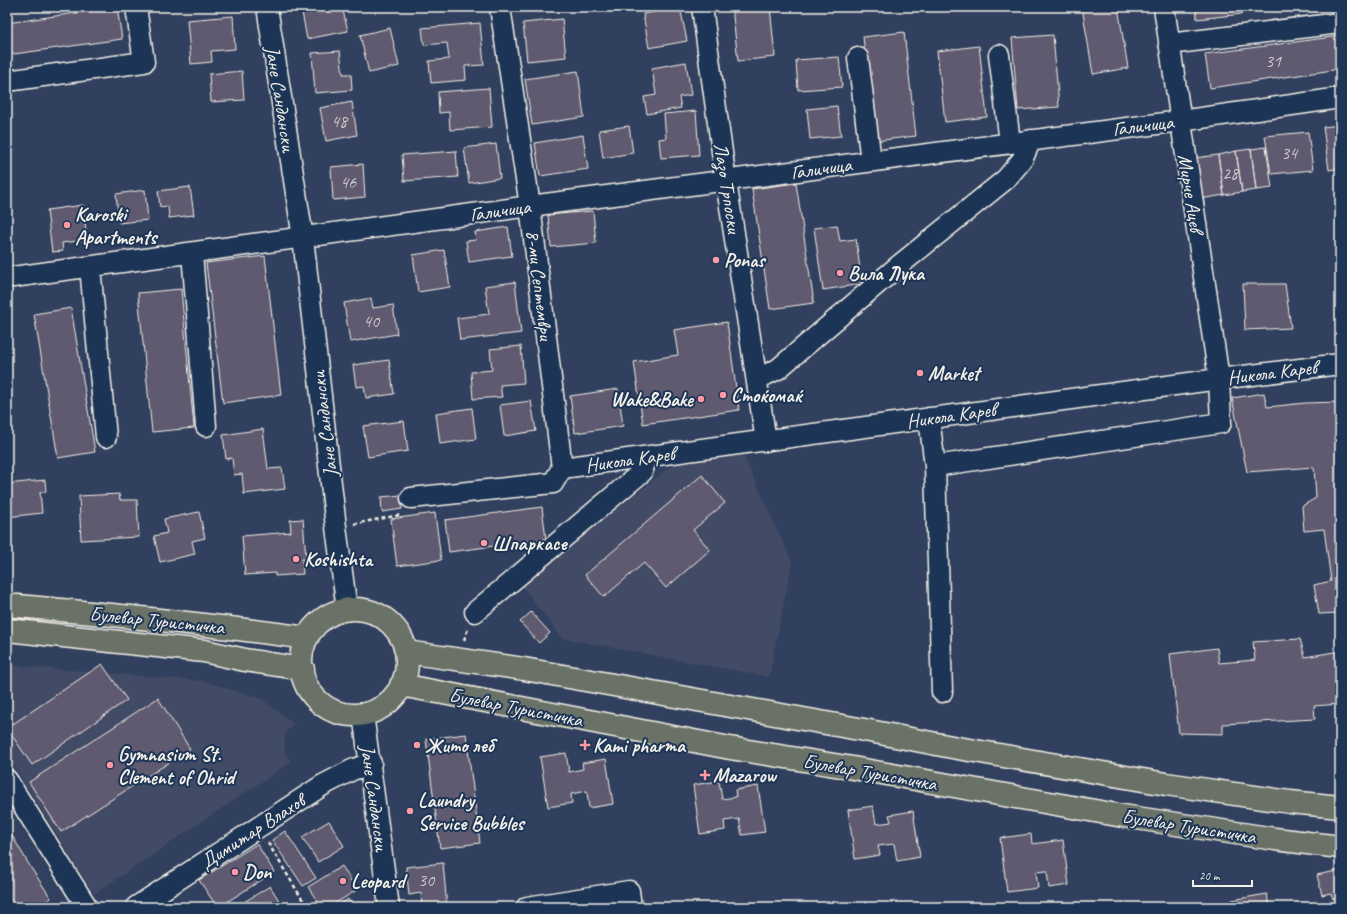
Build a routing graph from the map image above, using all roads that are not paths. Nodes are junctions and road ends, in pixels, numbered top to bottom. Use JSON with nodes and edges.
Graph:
{"nodes":[{"id":1,"x":136,"y":7,"type":"edge"},
{"id":2,"x":267,"y":7,"type":"edge"},
{"id":3,"x":500,"y":7,"type":"edge"},
{"id":4,"x":702,"y":7,"type":"edge"},
{"id":5,"x":1164,"y":7,"type":"edge"},
{"id":6,"x":1340,"y":23,"type":"edge"},
{"id":7,"x":1169,"y":44,"type":"junction"},
{"id":8,"x":999,"y":55,"type":"dead end"},
{"id":9,"x":858,"y":58,"type":"dead end"},
{"id":10,"x":7,"y":81,"type":"edge"},
{"id":11,"x":1340,"y":98,"type":"edge"},
{"id":12,"x":1180,"y":121,"type":"junction"},
{"id":13,"x":1031,"y":140,"type":"junction"},
{"id":14,"x":1010,"y":142,"type":"junction"},
{"id":15,"x":871,"y":161,"type":"junction"},
{"id":16,"x":726,"y":181,"type":"junction"},
{"id":17,"x":530,"y":206,"type":"junction"},
{"id":18,"x":303,"y":238,"type":"junction"},
{"id":19,"x":192,"y":253,"type":"junction"},
{"id":20,"x":90,"y":267,"type":"junction"},
{"id":21,"x":7,"y":277,"type":"edge"},
{"id":22,"x":1340,"y":364,"type":"edge"},
{"id":23,"x":757,"y":379,"type":"junction"},
{"id":24,"x":1219,"y":379,"type":"junction"},
{"id":25,"x":929,"y":418,"type":"junction"},
{"id":26,"x":206,"y":426,"type":"dead end"},
{"id":27,"x":106,"y":437,"type":"dead end"},
{"id":28,"x":766,"y":440,"type":"junction"},
{"id":29,"x":647,"y":457,"type":"junction"},
{"id":30,"x":935,"y":466,"type":"junction"},
{"id":31,"x":562,"y":468,"type":"junction"},
{"id":32,"x":411,"y":498,"type":"road end"},
{"id":33,"x":7,"y":605,"type":"edge"},
{"id":34,"x":347,"y":610,"type":"junction"},
{"id":35,"x":475,"y":612,"type":"road end"},
{"id":36,"x":7,"y":630,"type":"edge"},
{"id":37,"x":307,"y":638,"type":"junction"},
{"id":38,"x":406,"y":652,"type":"junction"},
{"id":39,"x":302,"y":669,"type":"junction"},
{"id":40,"x":401,"y":685,"type":"junction"},
{"id":41,"x":942,"y":692,"type":"dead end"},
{"id":42,"x":364,"y":714,"type":"junction"},
{"id":43,"x":371,"y":763,"type":"junction"},
{"id":44,"x":7,"y":780,"type":"edge"},
{"id":45,"x":1340,"y":807,"type":"edge"},
{"id":46,"x":1340,"y":847,"type":"edge"},
{"id":47,"x":87,"y":907,"type":"edge"},
{"id":48,"x":136,"y":907,"type":"edge"},
{"id":49,"x":389,"y":907,"type":"edge"},
{"id":50,"x":527,"y":907,"type":"edge"},
{"id":51,"x":631,"y":907,"type":"edge"}],
"edges":[{"from":1,"to":10,"type":"street"},
{"from":2,"to":18,"type":"street","name":"Јане Сандански"},
{"from":3,"to":17,"type":"street","name":"8-ми Септември"},
{"from":4,"to":16,"type":"street","name":"Лазо Трпоски"},
{"from":5,"to":7,"type":"street","name":"Мирче Ацев"},
{"from":6,"to":7,"type":"street"},
{"from":7,"to":12,"type":"street","name":"Мирче Ацев"},
{"from":8,"to":14,"type":"street"},
{"from":9,"to":15,"type":"street"},
{"from":11,"to":12,"type":"street","name":"Галичица"},
{"from":12,"to":13,"type":"street","name":"Галичица"},
{"from":12,"to":24,"type":"street","name":"Мирче Ацев"},
{"from":13,"to":14,"type":"street","name":"Галичица"},
{"from":13,"to":23,"type":"street"},
{"from":14,"to":15,"type":"street","name":"Галичица"},
{"from":15,"to":16,"type":"street","name":"Галичица"},
{"from":16,"to":17,"type":"street","name":"Галичица"},
{"from":16,"to":23,"type":"street","name":"Лазо Трпоски"},
{"from":17,"to":18,"type":"street","name":"Галичица"},
{"from":17,"to":31,"type":"street","name":"8-ми Септември"},
{"from":18,"to":19,"type":"street"},
{"from":18,"to":34,"type":"street","name":"Јане Сандански"},
{"from":19,"to":20,"type":"street"},
{"from":19,"to":26,"type":"street"},
{"from":20,"to":21,"type":"street"},
{"from":20,"to":27,"type":"street"},
{"from":22,"to":24,"type":"street","name":"Никола Карев"},
{"from":23,"to":28,"type":"street","name":"Лазо Трпоски"},
{"from":24,"to":25,"type":"street","name":"Никола Карев"},
{"from":24,"to":30,"type":"street","name":"Мирче Ацев"},
{"from":25,"to":28,"type":"street","name":"Никола Карев"},
{"from":25,"to":30,"type":"street"},
{"from":28,"to":29,"type":"street","name":"Никола Карев"},
{"from":29,"to":31,"type":"street","name":"Никола Карев"},
{"from":29,"to":35,"type":"street"},
{"from":30,"to":41,"type":"street"},
{"from":31,"to":32,"type":"street"},
{"from":33,"to":37,"type":"main road","name":"Булевар Туристичка"},
{"from":34,"to":37,"type":"main road"},
{"from":34,"to":38,"type":"main road"},
{"from":36,"to":39,"type":"main road","name":"Булевар Туристичка"},
{"from":37,"to":39,"type":"main road"},
{"from":38,"to":40,"type":"main road"},
{"from":38,"to":45,"type":"main road","name":"Булевар Туристичка"},
{"from":39,"to":42,"type":"main road"},
{"from":40,"to":42,"type":"main road"},
{"from":40,"to":46,"type":"main road","name":"Булевар Туристичка"},
{"from":42,"to":43,"type":"street","name":"Јане Сандански"},
{"from":43,"to":48,"type":"street","name":"Димитар Влахов"},
{"from":43,"to":49,"type":"street","name":"Јане Сандански"},
{"from":44,"to":47,"type":"street"},
{"from":50,"to":51,"type":"street"}]}
